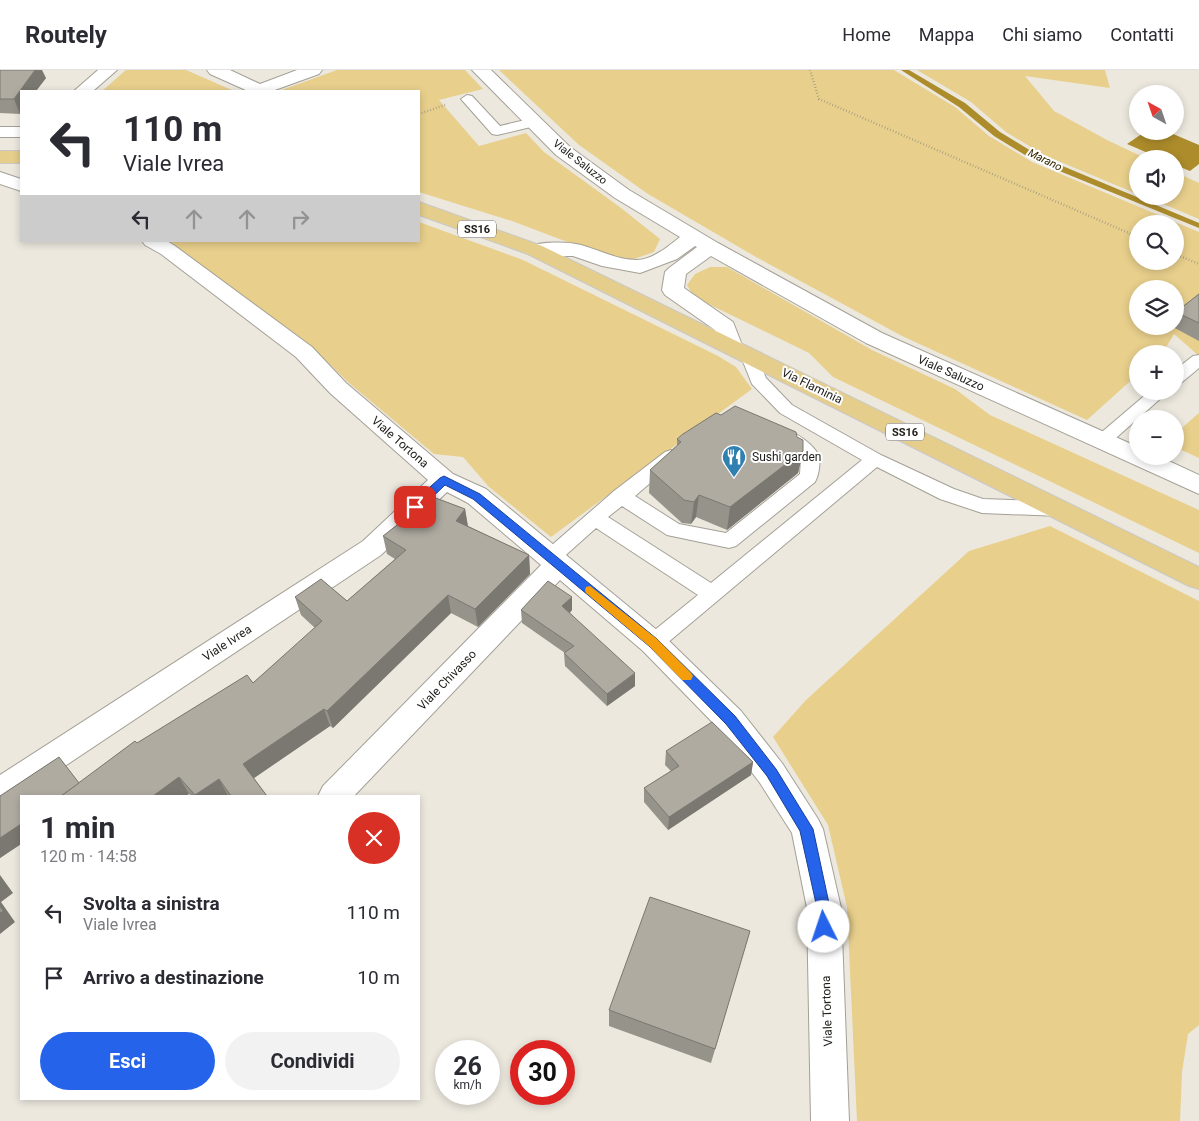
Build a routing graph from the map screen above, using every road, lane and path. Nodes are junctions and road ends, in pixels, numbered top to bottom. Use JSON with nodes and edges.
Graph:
{"nodes":[{"id":1,"x":108,"y":70,"type":"edge"},
{"id":2,"x":216,"y":70,"type":"edge"},
{"id":3,"x":314,"y":70,"type":"edge"},
{"id":4,"x":481,"y":70,"type":"edge"},
{"id":5,"x":810,"y":70,"type":"edge"},
{"id":6,"x":84,"y":90,"type":"edge"},
{"id":7,"x":467,"y":99,"type":"dead end"},
{"id":8,"x":534,"y":122,"type":"junction"},
{"id":9,"x":0,"y":132,"type":"edge"},
{"id":10,"x":20,"y":132,"type":"edge"},
{"id":11,"x":0,"y":157,"type":"edge"},
{"id":12,"x":20,"y":157,"type":"edge"},
{"id":13,"x":0,"y":178,"type":"edge"},
{"id":14,"x":20,"y":185,"type":"edge"},
{"id":15,"x":420,"y":208,"type":"edge"},
{"id":16,"x":1129,"y":233,"type":"edge"},
{"id":17,"x":154,"y":242,"type":"edge"},
{"id":18,"x":702,"y":242,"type":"junction"},
{"id":19,"x":535,"y":250,"type":"junction"},
{"id":20,"x":1184,"y":258,"type":"edge"},
{"id":21,"x":1199,"y":264,"type":"edge"},
{"id":22,"x":739,"y":350,"type":"junction"},
{"id":23,"x":1199,"y":360,"type":"edge"},
{"id":24,"x":1184,"y":372,"type":"edge"},
{"id":25,"x":1150,"y":400,"type":"edge"},
{"id":26,"x":766,"y":426,"type":"edge"},
{"id":27,"x":1102,"y":441,"type":"junction"},
{"id":28,"x":688,"y":443,"type":"edge"},
{"id":29,"x":876,"y":459,"type":"junction"},
{"id":30,"x":444,"y":480,"type":"junction"},
{"id":31,"x":1199,"y":485,"type":"edge"},
{"id":32,"x":622,"y":496,"type":"junction"},
{"id":33,"x":1062,"y":510,"type":"junction"},
{"id":34,"x":595,"y":518,"type":"junction"},
{"id":35,"x":729,"y":541,"type":"junction"},
{"id":36,"x":761,"y":557,"type":"junction"},
{"id":37,"x":555,"y":561,"type":"junction"},
{"id":38,"x":1199,"y":579,"type":"edge"},
{"id":39,"x":720,"y":591,"type":"junction"},
{"id":40,"x":653,"y":643,"type":"junction"},
{"id":41,"x":0,"y":792,"type":"edge"},
{"id":42,"x":335,"y":795,"type":"edge"},
{"id":43,"x":830,"y":1121,"type":"edge"}],
"edges":[{"from":1,"to":6,"type":"street"},
{"from":2,"to":3,"type":"street"},
{"from":4,"to":8,"type":"street","name":"Viale Saluzzo"},
{"from":5,"to":16,"type":"path"},
{"from":7,"to":8,"type":"lane"},
{"from":8,"to":18,"type":"street","name":"Viale Saluzzo"},
{"from":9,"to":10,"type":"street"},
{"from":11,"to":12,"type":"main road"},
{"from":13,"to":14,"type":"street"},
{"from":15,"to":19,"type":"main road","name":"Via Flaminia","number":"SS16"},
{"from":17,"to":30,"type":"street","name":"Viale Tortona"},
{"from":18,"to":19,"type":"street"},
{"from":18,"to":22,"type":"street"},
{"from":18,"to":27,"type":"street","name":"Viale Saluzzo"},
{"from":19,"to":22,"type":"main road","name":"Via Flaminia","number":"SS16"},
{"from":20,"to":21,"type":"path"},
{"from":22,"to":29,"type":"lane"},
{"from":22,"to":33,"type":"main road","name":"Via Flaminia","number":"SS16"},
{"from":23,"to":24,"type":"lane"},
{"from":25,"to":27,"type":"lane"},
{"from":26,"to":35,"type":"lane"},
{"from":27,"to":31,"type":"street","name":"Viale Saluzzo"},
{"from":28,"to":32,"type":"lane"},
{"from":29,"to":33,"type":"lane"},
{"from":29,"to":36,"type":"lane"},
{"from":30,"to":37,"type":"street","name":"Viale Tortona"},
{"from":30,"to":41,"type":"street","name":"Viale Ivrea"},
{"from":32,"to":34,"type":"lane"},
{"from":32,"to":35,"type":"lane"},
{"from":33,"to":38,"type":"main road","name":"Via Flaminia","number":"SS16"},
{"from":34,"to":37,"type":"lane"},
{"from":34,"to":39,"type":"lane"},
{"from":35,"to":36,"type":"lane"},
{"from":36,"to":39,"type":"lane"},
{"from":37,"to":40,"type":"street","name":"Viale Tortona"},
{"from":37,"to":42,"type":"street","name":"Viale Chivasso"},
{"from":39,"to":40,"type":"lane"},
{"from":40,"to":43,"type":"street","name":"Viale Tortona"}]}
